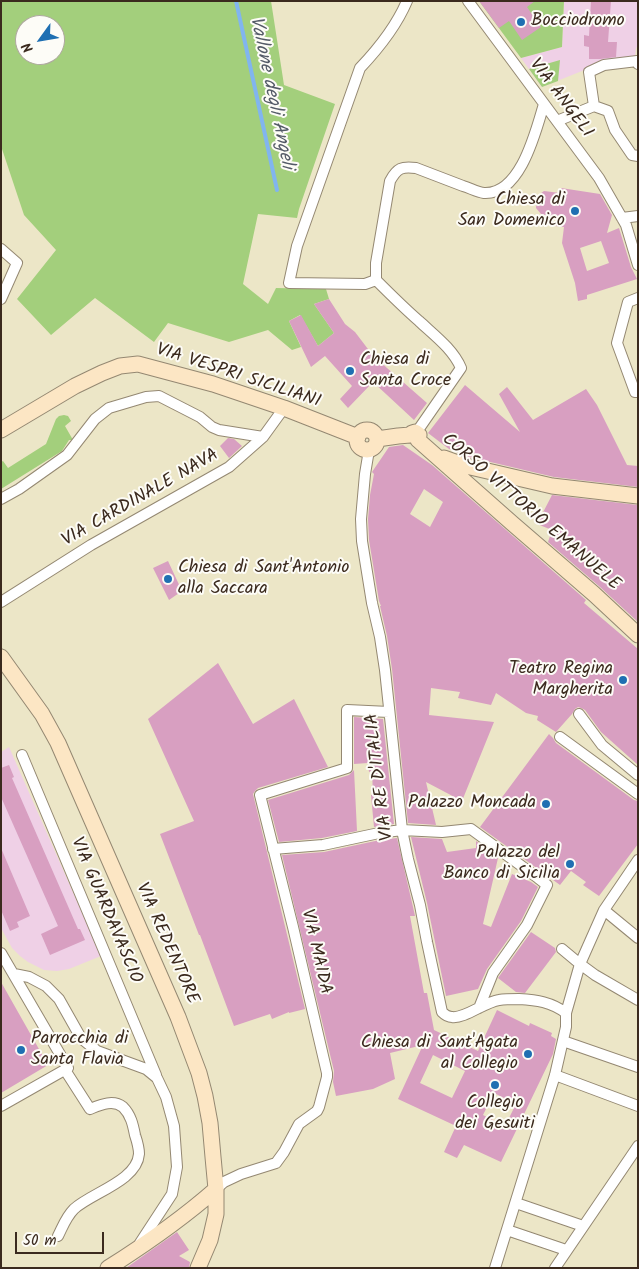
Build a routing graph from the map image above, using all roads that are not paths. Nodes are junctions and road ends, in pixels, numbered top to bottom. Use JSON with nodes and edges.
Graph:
{"nodes":[{"id":1,"x":406,"y":1,"type":"edge"},
{"id":2,"x":468,"y":1,"type":"edge"},
{"id":3,"x":637,"y":63,"type":"edge"},
{"id":4,"x":544,"y":104,"type":"junction"},
{"id":5,"x":594,"y":106,"type":"junction"},
{"id":6,"x":557,"y":121,"type":"junction"},
{"id":7,"x":638,"y":156,"type":"edge"},
{"id":8,"x":638,"y":216,"type":"edge"},
{"id":9,"x":622,"y":218,"type":"junction"},
{"id":10,"x":1,"y":248,"type":"edge"},
{"id":11,"x":638,"y":265,"type":"edge"},
{"id":12,"x":376,"y":280,"type":"junction"},
{"id":13,"x":638,"y":298,"type":"edge"},
{"id":14,"x":1,"y":299,"type":"edge"},
{"id":15,"x":638,"y":392,"type":"edge"},
{"id":16,"x":284,"y":408,"type":"junction"},
{"id":17,"x":1,"y":430,"type":"edge"},
{"id":18,"x":415,"y":436,"type":"junction"},
{"id":19,"x":264,"y":437,"type":"junction"},
{"id":20,"x":373,"y":445,"type":"junction"},
{"id":21,"x":435,"y":455,"type":"junction"},
{"id":22,"x":638,"y":496,"type":"edge"},
{"id":23,"x":1,"y":499,"type":"edge"},
{"id":24,"x":1,"y":602,"type":"edge"},
{"id":25,"x":638,"y":636,"type":"edge"},
{"id":26,"x":1,"y":657,"type":"edge"},
{"id":27,"x":389,"y":712,"type":"junction"},
{"id":28,"x":579,"y":714,"type":"dead end"},
{"id":29,"x":560,"y":737,"type":"dead end"},
{"id":30,"x":22,"y":755,"type":"dead end"},
{"id":31,"x":634,"y":772,"type":"edge"},
{"id":32,"x":621,"y":781,"type":"junction"},
{"id":33,"x":638,"y":794,"type":"edge"},
{"id":34,"x":402,"y":830,"type":"junction"},
{"id":35,"x":273,"y":849,"type":"junction"},
{"id":36,"x":638,"y":860,"type":"edge"},
{"id":37,"x":604,"y":910,"type":"junction"},
{"id":38,"x":638,"y":938,"type":"edge"},
{"id":39,"x":562,"y":949,"type":"dead end"},
{"id":40,"x":1,"y":953,"type":"edge"},
{"id":41,"x":580,"y":964,"type":"junction"},
{"id":42,"x":14,"y":974,"type":"junction"},
{"id":43,"x":638,"y":1000,"type":"edge"},
{"id":44,"x":479,"y":1008,"type":"junction"},
{"id":45,"x":566,"y":1013,"type":"junction"},
{"id":46,"x":563,"y":1041,"type":"junction"},
{"id":47,"x":638,"y":1067,"type":"edge"},
{"id":48,"x":67,"y":1069,"type":"junction"},
{"id":49,"x":555,"y":1075,"type":"junction"},
{"id":50,"x":157,"y":1078,"type":"junction"},
{"id":51,"x":1,"y":1106,"type":"edge"},
{"id":52,"x":638,"y":1106,"type":"edge"},
{"id":53,"x":638,"y":1146,"type":"edge"},
{"id":54,"x":216,"y":1189,"type":"junction"},
{"id":55,"x":516,"y":1203,"type":"junction"},
{"id":56,"x":583,"y":1226,"type":"junction"},
{"id":57,"x":507,"y":1230,"type":"junction"},
{"id":58,"x":58,"y":1236,"type":"dead end"},
{"id":59,"x":135,"y":1250,"type":"junction"},
{"id":60,"x":566,"y":1250,"type":"junction"},
{"id":61,"x":108,"y":1268,"type":"edge"},
{"id":62,"x":198,"y":1268,"type":"edge"},
{"id":63,"x":495,"y":1268,"type":"edge"},
{"id":64,"x":555,"y":1268,"type":"edge"}],
"edges":[{"from":1,"to":12,"type":"street"},
{"from":2,"to":4,"type":"street","name":"VIA ANGELI"},
{"from":3,"to":5,"type":"street"},
{"from":4,"to":6,"type":"street","name":"VIA ANGELI"},
{"from":4,"to":12,"type":"street"},
{"from":5,"to":6,"type":"street"},
{"from":5,"to":7,"type":"street"},
{"from":6,"to":9,"type":"street","name":"VIA ANGELI"},
{"from":8,"to":9,"type":"street"},
{"from":9,"to":11,"type":"street","name":"VIA ANGELI"},
{"from":10,"to":14,"type":"street"},
{"from":12,"to":18,"type":"street"},
{"from":13,"to":15,"type":"street"},
{"from":16,"to":17,"type":"street","name":"VIA VESPRI SICILIANI"},
{"from":16,"to":19,"type":"street","name":"VIA CARDINALE NAVA"},
{"from":16,"to":20,"type":"street","name":"VIA VESPRI SICILIANI"},
{"from":18,"to":20,"type":"street"},
{"from":18,"to":21,"type":"street","name":"CORSO VITTORIO EMANUELE"},
{"from":19,"to":23,"type":"street"},
{"from":19,"to":24,"type":"street","name":"VIA CARDINALE NAVA"},
{"from":20,"to":27,"type":"street","name":"VIA RE D'ITALIA"},
{"from":21,"to":22,"type":"street"},
{"from":21,"to":25,"type":"street","name":"CORSO VITTORIO EMANUELE"},
{"from":26,"to":54,"type":"street","name":"VIA REDENTORE"},
{"from":27,"to":34,"type":"street","name":"VIA RE D'ITALIA"},
{"from":27,"to":35,"type":"street","name":"VIA MAIDA"},
{"from":28,"to":31,"type":"street"},
{"from":29,"to":32,"type":"street"},
{"from":30,"to":50,"type":"street","name":"VIA GUARDAVASCIO"},
{"from":31,"to":32,"type":"street"},
{"from":32,"to":33,"type":"street"},
{"from":34,"to":35,"type":"street"},
{"from":34,"to":44,"type":"street","name":"VIA RE D'ITALIA"},
{"from":34,"to":44,"type":"street"},
{"from":35,"to":54,"type":"street","name":"VIA MAIDA"},
{"from":36,"to":37,"type":"street"},
{"from":37,"to":38,"type":"street"},
{"from":37,"to":41,"type":"street"},
{"from":39,"to":41,"type":"street"},
{"from":40,"to":42,"type":"street"},
{"from":41,"to":43,"type":"street"},
{"from":41,"to":45,"type":"street"},
{"from":42,"to":48,"type":"street"},
{"from":42,"to":50,"type":"street"},
{"from":44,"to":45,"type":"street","name":"VIA RE D'ITALIA"},
{"from":45,"to":46,"type":"street"},
{"from":46,"to":47,"type":"street"},
{"from":46,"to":49,"type":"street"},
{"from":48,"to":51,"type":"street"},
{"from":48,"to":58,"type":"street"},
{"from":49,"to":52,"type":"street"},
{"from":49,"to":55,"type":"street"},
{"from":50,"to":59,"type":"street","name":"VIA GUARDAVASCIO"},
{"from":53,"to":56,"type":"street"},
{"from":54,"to":59,"type":"street"},
{"from":54,"to":62,"type":"street","name":"VIA REDENTORE"},
{"from":55,"to":56,"type":"street"},
{"from":55,"to":57,"type":"street"},
{"from":56,"to":60,"type":"street"},
{"from":57,"to":60,"type":"street"},
{"from":57,"to":63,"type":"street"},
{"from":59,"to":61,"type":"street"},
{"from":60,"to":64,"type":"street"}]}
